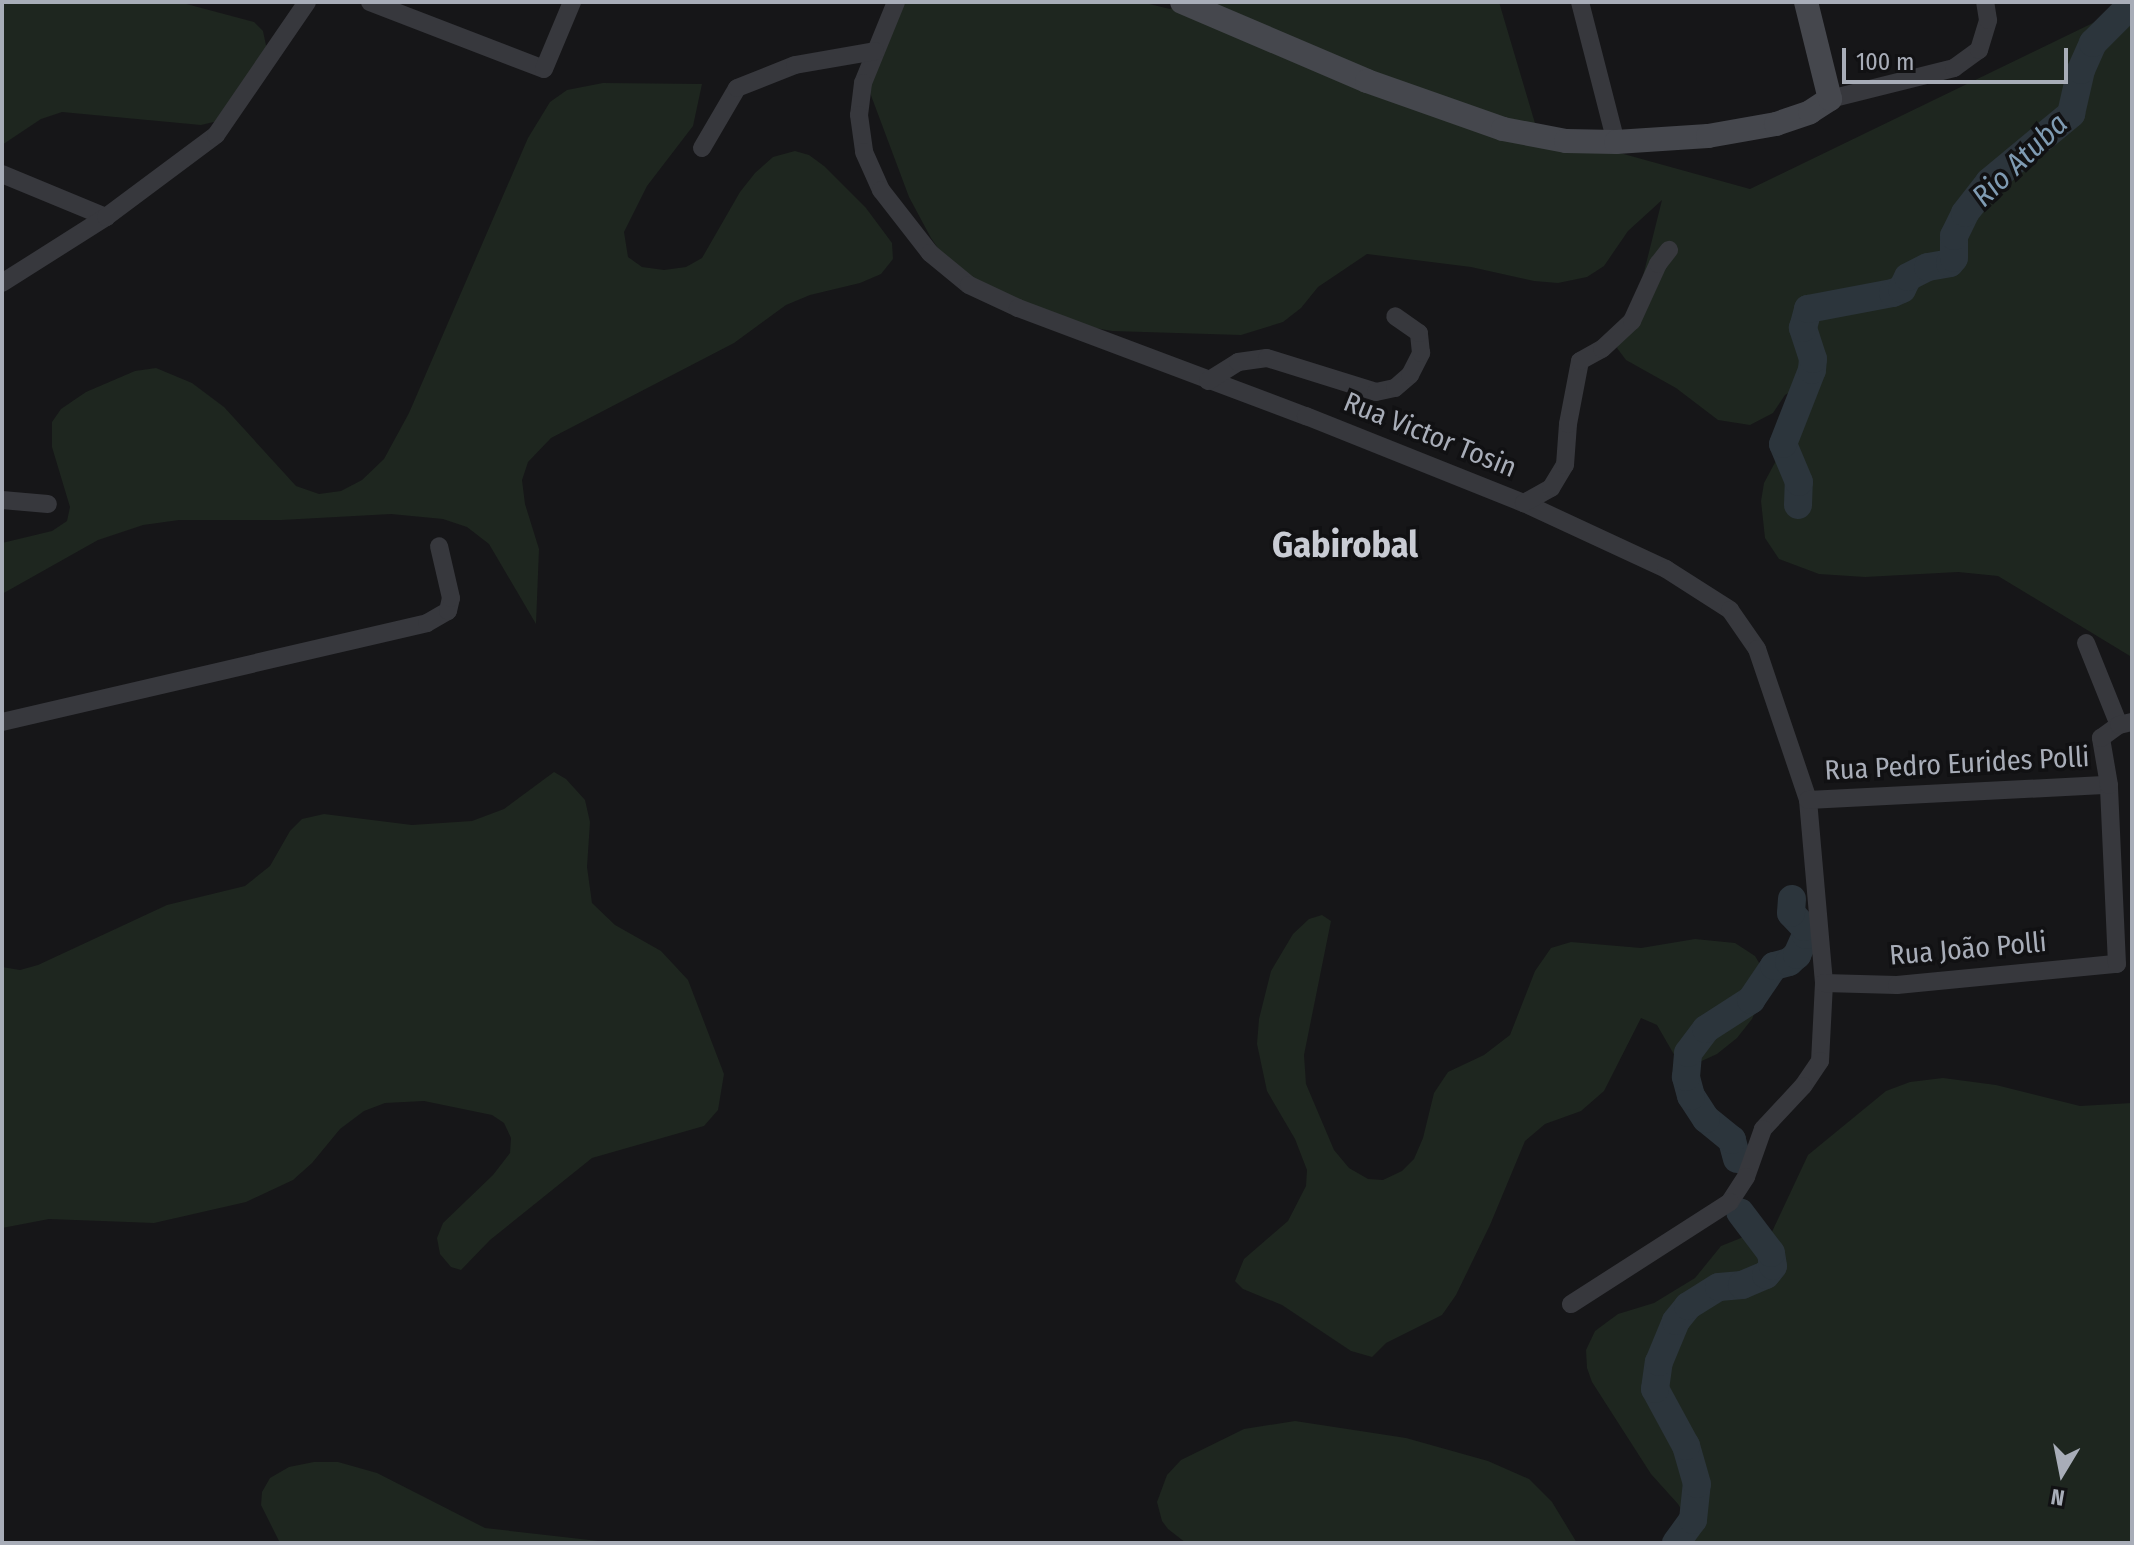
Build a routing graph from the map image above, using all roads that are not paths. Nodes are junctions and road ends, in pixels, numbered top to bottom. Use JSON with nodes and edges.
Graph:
{"nodes":[{"id":1,"x":307,"y":2,"type":"edge"},
{"id":2,"x":370,"y":2,"type":"edge"},
{"id":3,"x":572,"y":2,"type":"edge"},
{"id":4,"x":896,"y":2,"type":"edge"},
{"id":5,"x":1182,"y":2,"type":"edge"},
{"id":6,"x":1580,"y":2,"type":"edge"},
{"id":7,"x":1806,"y":2,"type":"edge"},
{"id":8,"x":1985,"y":2,"type":"edge"},
{"id":9,"x":875,"y":51,"type":"junction"},
{"id":10,"x":1830,"y":99,"type":"junction"},
{"id":11,"x":1616,"y":142,"type":"junction"},
{"id":12,"x":702,"y":148,"type":"dead end"},
{"id":13,"x":2,"y":174,"type":"edge"},
{"id":14,"x":106,"y":217,"type":"junction"},
{"id":15,"x":1669,"y":250,"type":"dead end"},
{"id":16,"x":2,"y":283,"type":"edge"},
{"id":17,"x":1395,"y":316,"type":"dead end"},
{"id":18,"x":1208,"y":381,"type":"junction"},
{"id":19,"x":2,"y":500,"type":"edge"},
{"id":20,"x":1524,"y":503,"type":"junction"},
{"id":21,"x":48,"y":504,"type":"dead end"},
{"id":22,"x":439,"y":546,"type":"dead end"},
{"id":23,"x":2086,"y":643,"type":"dead end"},
{"id":24,"x":2,"y":722,"type":"edge"},
{"id":25,"x":2126,"y":723,"type":"edge"},
{"id":26,"x":2109,"y":785,"type":"junction"},
{"id":27,"x":1808,"y":800,"type":"junction"},
{"id":28,"x":1824,"y":983,"type":"junction"},
{"id":29,"x":1571,"y":1304,"type":"dead end"}],
"edges":[{"from":1,"to":14,"type":"street"},
{"from":2,"to":3,"type":"street"},
{"from":4,"to":9,"type":"street","name":"Rua Victor Tosin"},
{"from":5,"to":11,"type":"street"},
{"from":6,"to":11,"type":"street"},
{"from":7,"to":10,"type":"street"},
{"from":8,"to":10,"type":"street"},
{"from":9,"to":12,"type":"street"},
{"from":9,"to":18,"type":"street","name":"Rua Victor Tosin"},
{"from":10,"to":11,"type":"street"},
{"from":13,"to":14,"type":"street"},
{"from":14,"to":16,"type":"street"},
{"from":15,"to":20,"type":"street"},
{"from":17,"to":18,"type":"street"},
{"from":18,"to":20,"type":"street","name":"Rua Victor Tosin"},
{"from":19,"to":21,"type":"street"},
{"from":20,"to":27,"type":"street","name":"Rua Victor Tosin"},
{"from":22,"to":24,"type":"street"},
{"from":23,"to":25,"type":"street"},
{"from":25,"to":26,"type":"street"},
{"from":26,"to":27,"type":"street","name":"Rua Pedro Eurides Polli"},
{"from":26,"to":28,"type":"street","name":"Rua João Polli"},
{"from":27,"to":28,"type":"street","name":"Rua Victor Tosin"},
{"from":28,"to":29,"type":"street","name":"Rua Victor Tosin"}]}
